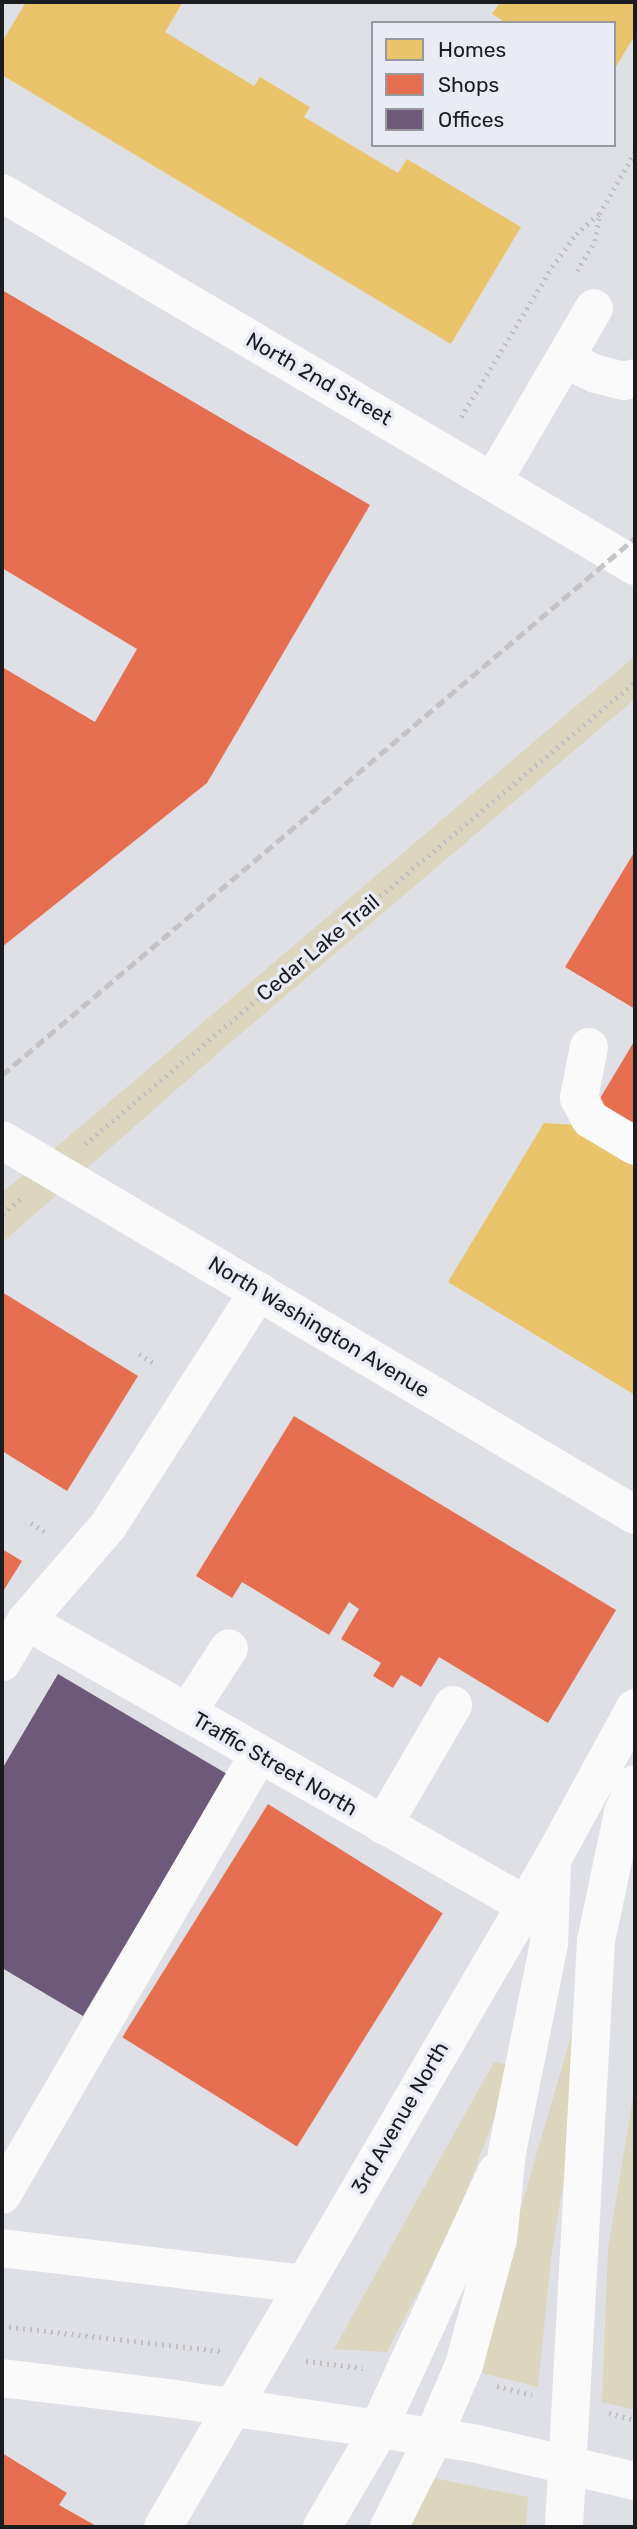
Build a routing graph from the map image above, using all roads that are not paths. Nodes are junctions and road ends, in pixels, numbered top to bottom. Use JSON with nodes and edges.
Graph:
{"nodes":[{"id":1,"x":2,"y":192,"type":"edge"},
{"id":2,"x":594,"y":308,"type":"dead end"},
{"id":3,"x":565,"y":359,"type":"junction"},
{"id":4,"x":635,"y":378,"type":"edge"},
{"id":5,"x":493,"y":481,"type":"junction"},
{"id":6,"x":635,"y":566,"type":"edge"},
{"id":7,"x":589,"y":1047,"type":"dead end"},
{"id":8,"x":2,"y":1140,"type":"edge"},
{"id":9,"x":635,"y":1146,"type":"edge"},
{"id":10,"x":259,"y":1291,"type":"junction"},
{"id":11,"x":635,"y":1515,"type":"edge"},
{"id":12,"x":26,"y":1622,"type":"junction"},
{"id":13,"x":229,"y":1648,"type":"dead end"},
{"id":14,"x":2,"y":1662,"type":"edge"},
{"id":15,"x":453,"y":1705,"type":"dead end"},
{"id":16,"x":635,"y":1708,"type":"edge"},
{"id":17,"x":187,"y":1713,"type":"junction"},
{"id":18,"x":259,"y":1754,"type":"junction"},
{"id":19,"x":635,"y":1784,"type":"edge"},
{"id":20,"x":383,"y":1825,"type":"junction"},
{"id":21,"x":552,"y":1860,"type":"junction"},
{"id":22,"x":524,"y":1904,"type":"junction"},
{"id":23,"x":507,"y":2152,"type":"junction"},
{"id":24,"x":2,"y":2195,"type":"edge"},
{"id":25,"x":2,"y":2248,"type":"edge"},
{"id":26,"x":305,"y":2284,"type":"junction"},
{"id":27,"x":2,"y":2378,"type":"edge"},
{"id":28,"x":635,"y":2481,"type":"edge"},
{"id":29,"x":163,"y":2527,"type":"edge"},
{"id":30,"x":322,"y":2527,"type":"edge"},
{"id":31,"x":389,"y":2527,"type":"edge"},
{"id":32,"x":564,"y":2527,"type":"edge"}],
"edges":[{"from":1,"to":5,"type":"main road","name":"North 2nd Street"},
{"from":2,"to":3,"type":"main road"},
{"from":3,"to":4,"type":"main road"},
{"from":3,"to":5,"type":"main road"},
{"from":5,"to":6,"type":"main road","name":"North 2nd Street"},
{"from":7,"to":9,"type":"main road"},
{"from":8,"to":10,"type":"main road","name":"North Washington Avenue"},
{"from":10,"to":11,"type":"main road","name":"North Washington Avenue"},
{"from":10,"to":12,"type":"main road"},
{"from":12,"to":14,"type":"main road"},
{"from":12,"to":17,"type":"main road","name":"Traffic Street North"},
{"from":13,"to":17,"type":"main road"},
{"from":15,"to":20,"type":"main road"},
{"from":16,"to":21,"type":"main road","name":"3rd Avenue North"},
{"from":17,"to":18,"type":"main road","name":"Traffic Street North"},
{"from":18,"to":20,"type":"main road","name":"Traffic Street North"},
{"from":18,"to":24,"type":"main road"},
{"from":19,"to":32,"type":"main road"},
{"from":20,"to":22,"type":"main road","name":"Traffic Street North"},
{"from":21,"to":22,"type":"main road","name":"3rd Avenue North"},
{"from":21,"to":23,"type":"main road"},
{"from":22,"to":26,"type":"main road","name":"3rd Avenue North"},
{"from":23,"to":30,"type":"main road"},
{"from":23,"to":31,"type":"main road"},
{"from":25,"to":26,"type":"main road"},
{"from":26,"to":29,"type":"main road","name":"3rd Avenue North"},
{"from":27,"to":28,"type":"main road"}]}
